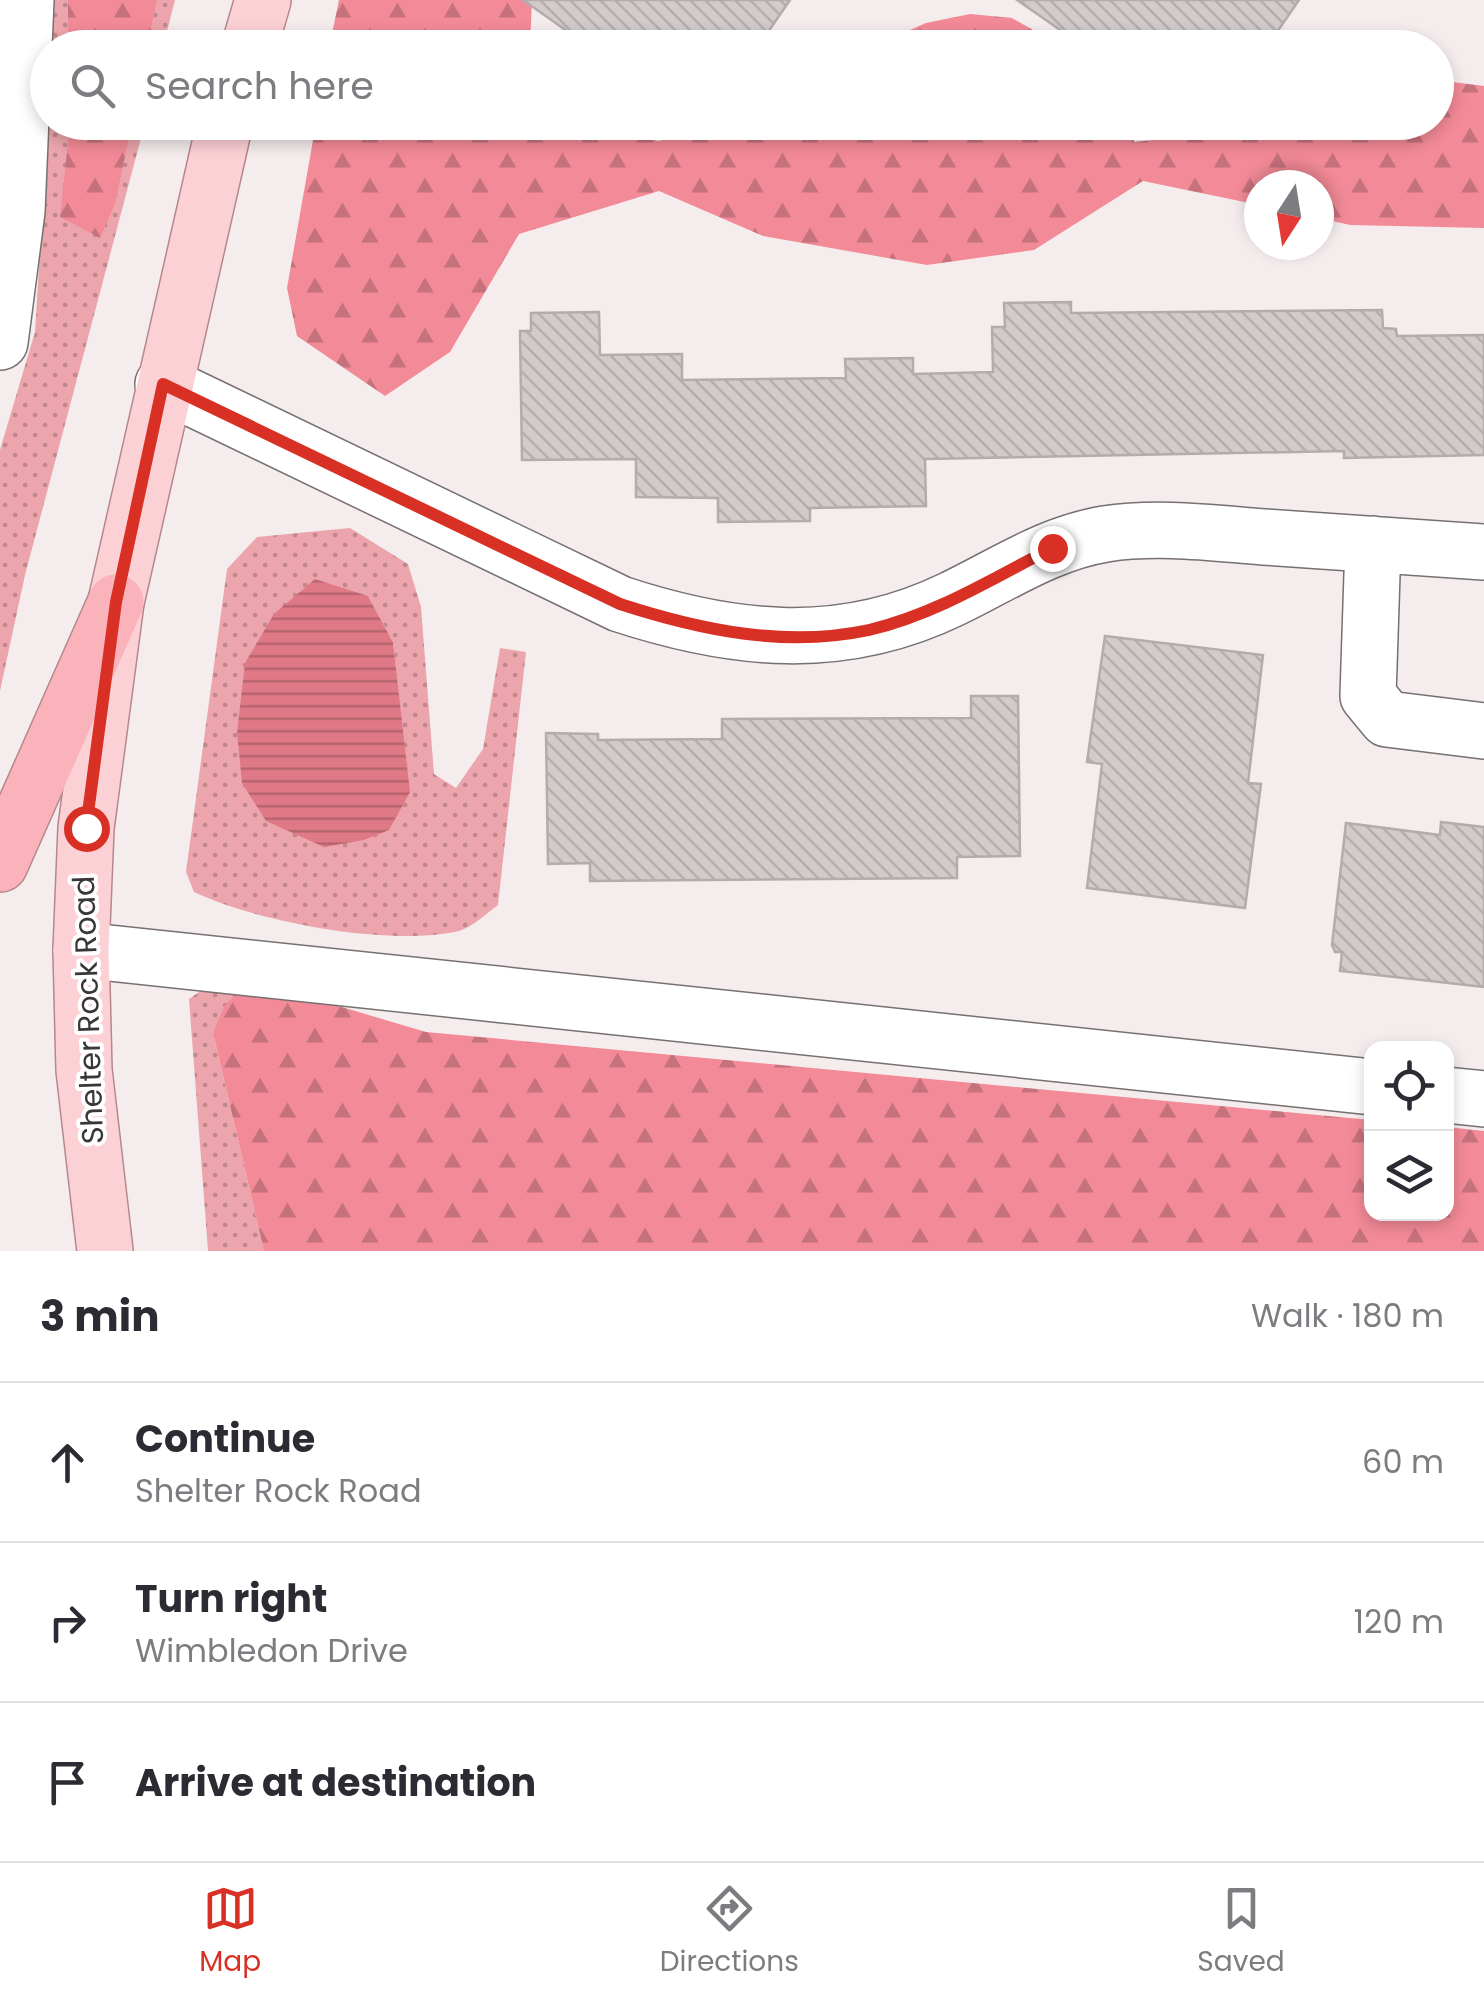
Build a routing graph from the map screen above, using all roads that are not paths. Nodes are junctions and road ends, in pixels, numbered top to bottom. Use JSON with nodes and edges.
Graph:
{"nodes":[{"id":1,"x":26,"y":0,"type":"edge"},
{"id":2,"x":263,"y":0,"type":"edge"},
{"id":3,"x":254,"y":30,"type":"edge"},
{"id":4,"x":221,"y":140,"type":"edge"},
{"id":5,"x":0,"y":341,"type":"edge"},
{"id":6,"x":163,"y":384,"type":"junction"},
{"id":7,"x":1373,"y":544,"type":"junction"},
{"id":8,"x":1484,"y":552,"type":"edge"},
{"id":9,"x":116,"y":602,"type":"junction"},
{"id":10,"x":1484,"y":731,"type":"edge"},
{"id":11,"x":0,"y":864,"type":"edge"},
{"id":12,"x":81,"y":950,"type":"junction"},
{"id":13,"x":1364,"y":1086,"type":"edge"},
{"id":14,"x":1454,"y":1096,"type":"edge"},
{"id":15,"x":1484,"y":1099,"type":"edge"},
{"id":16,"x":105,"y":1251,"type":"edge"}],
"edges":[{"from":1,"to":5,"type":"street"},
{"from":2,"to":3,"type":"main road"},
{"from":4,"to":6,"type":"main road","name":"Shelter Rock Road"},
{"from":6,"to":7,"type":"street"},
{"from":6,"to":9,"type":"main road","name":"Shelter Rock Road"},
{"from":7,"to":8,"type":"street"},
{"from":7,"to":10,"type":"street"},
{"from":9,"to":11,"type":"highway"},
{"from":9,"to":12,"type":"main road","name":"Shelter Rock Road"},
{"from":12,"to":13,"type":"street"},
{"from":12,"to":16,"type":"main road","name":"Shelter Rock Road"},
{"from":14,"to":15,"type":"street"}]}
